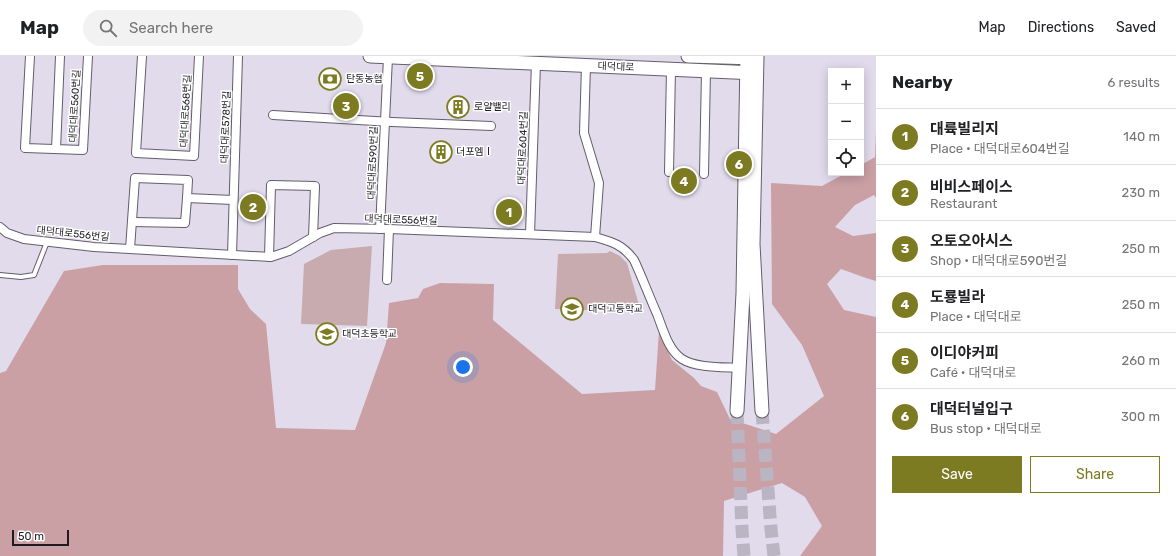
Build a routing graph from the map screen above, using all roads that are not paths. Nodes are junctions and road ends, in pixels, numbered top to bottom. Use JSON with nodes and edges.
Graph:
{"nodes":[{"id":1,"x":30,"y":56,"type":"edge"},
{"id":2,"x":60,"y":56,"type":"edge"},
{"id":3,"x":88,"y":56,"type":"edge"},
{"id":4,"x":142,"y":56,"type":"edge"},
{"id":5,"x":199,"y":56,"type":"edge"},
{"id":6,"x":238,"y":56,"type":"edge"},
{"id":7,"x":370,"y":56,"type":"edge"},
{"id":8,"x":688,"y":56,"type":"edge"},
{"id":9,"x":388,"y":57,"type":"edge"},
{"id":10,"x":752,"y":57,"type":"edge"},
{"id":11,"x":536,"y":63,"type":"junction"},
{"id":12,"x":586,"y":65,"type":"junction"},
{"id":13,"x":671,"y":69,"type":"junction"},
{"id":14,"x":706,"y":70,"type":"junction"},
{"id":15,"x":751,"y":72,"type":"junction"},
{"id":16,"x":273,"y":115,"type":"dead end"},
{"id":17,"x":384,"y":121,"type":"junction"},
{"id":18,"x":491,"y":126,"type":"dead end"},
{"id":19,"x":56,"y":149,"type":"junction"},
{"id":20,"x":669,"y":172,"type":"dead end"},
{"id":21,"x":704,"y":174,"type":"dead end"},
{"id":22,"x":187,"y":198,"type":"junction"},
{"id":23,"x":233,"y":200,"type":"junction"},
{"id":24,"x":133,"y":222,"type":"junction"},
{"id":25,"x":0,"y":227,"type":"edge"},
{"id":26,"x":384,"y":229,"type":"junction"},
{"id":27,"x":530,"y":234,"type":"junction"},
{"id":28,"x":313,"y":237,"type":"junction"},
{"id":29,"x":595,"y":237,"type":"junction"},
{"id":30,"x":47,"y":242,"type":"junction"},
{"id":31,"x":130,"y":249,"type":"junction"},
{"id":32,"x":232,"y":255,"type":"junction"},
{"id":33,"x":269,"y":257,"type":"junction"},
{"id":34,"x":0,"y":275,"type":"edge"},
{"id":35,"x":387,"y":280,"type":"dead end"},
{"id":36,"x":740,"y":368,"type":"junction"},
{"id":37,"x":737,"y":411,"type":"tunnel mouth"},
{"id":38,"x":762,"y":411,"type":"tunnel mouth"}],
"edges":[{"from":1,"to":19,"type":"street","name":"대덕대로560번길"},
{"from":2,"to":19,"type":"street"},
{"from":3,"to":19,"type":"street","name":"대덕대로560번길"},
{"from":4,"to":5,"type":"street","name":"대덕대로568번길"},
{"from":6,"to":23,"type":"street","name":"대덕대로578번길"},
{"from":7,"to":9,"type":"main road","name":"대덕대로"},
{"from":8,"to":10,"type":"main road"},
{"from":9,"to":11,"type":"main road","name":"대덕대로"},
{"from":9,"to":17,"type":"street","name":"대덕대로590번길"},
{"from":10,"to":15,"type":"main road"},
{"from":11,"to":12,"type":"main road","name":"대덕대로"},
{"from":11,"to":27,"type":"street","name":"대덕대로604번길"},
{"from":12,"to":13,"type":"main road","name":"대덕대로"},
{"from":12,"to":29,"type":"street"},
{"from":13,"to":14,"type":"main road","name":"대덕대로"},
{"from":13,"to":20,"type":"street"},
{"from":14,"to":15,"type":"main road","name":"대덕대로"},
{"from":14,"to":21,"type":"street"},
{"from":15,"to":36,"type":"main road"},
{"from":15,"to":38,"type":"main road"},
{"from":16,"to":17,"type":"street","name":"대덕대로590번길"},
{"from":17,"to":18,"type":"street","name":"대덕대로590번길"},
{"from":17,"to":26,"type":"street","name":"대덕대로590번길"},
{"from":22,"to":23,"type":"street"},
{"from":22,"to":24,"type":"street"},
{"from":22,"to":24,"type":"street"},
{"from":23,"to":32,"type":"street","name":"대덕대로578번길"},
{"from":24,"to":31,"type":"street"},
{"from":25,"to":30,"type":"street","name":"대덕대로556번길"},
{"from":26,"to":27,"type":"street","name":"대덕대로556번길"},
{"from":26,"to":28,"type":"street","name":"대덕대로556번길"},
{"from":26,"to":35,"type":"street","name":"대덕대로590번길"},
{"from":27,"to":29,"type":"street","name":"대덕대로556번길"},
{"from":28,"to":33,"type":"street","name":"대덕대로556번길"},
{"from":28,"to":33,"type":"street"},
{"from":29,"to":36,"type":"street","name":"대덕대로556번길"},
{"from":30,"to":31,"type":"street","name":"대덕대로556번길"},
{"from":30,"to":34,"type":"lane"},
{"from":31,"to":32,"type":"street","name":"대덕대로556번길"},
{"from":32,"to":33,"type":"street","name":"대덕대로556번길"},
{"from":36,"to":37,"type":"main road"}]}
